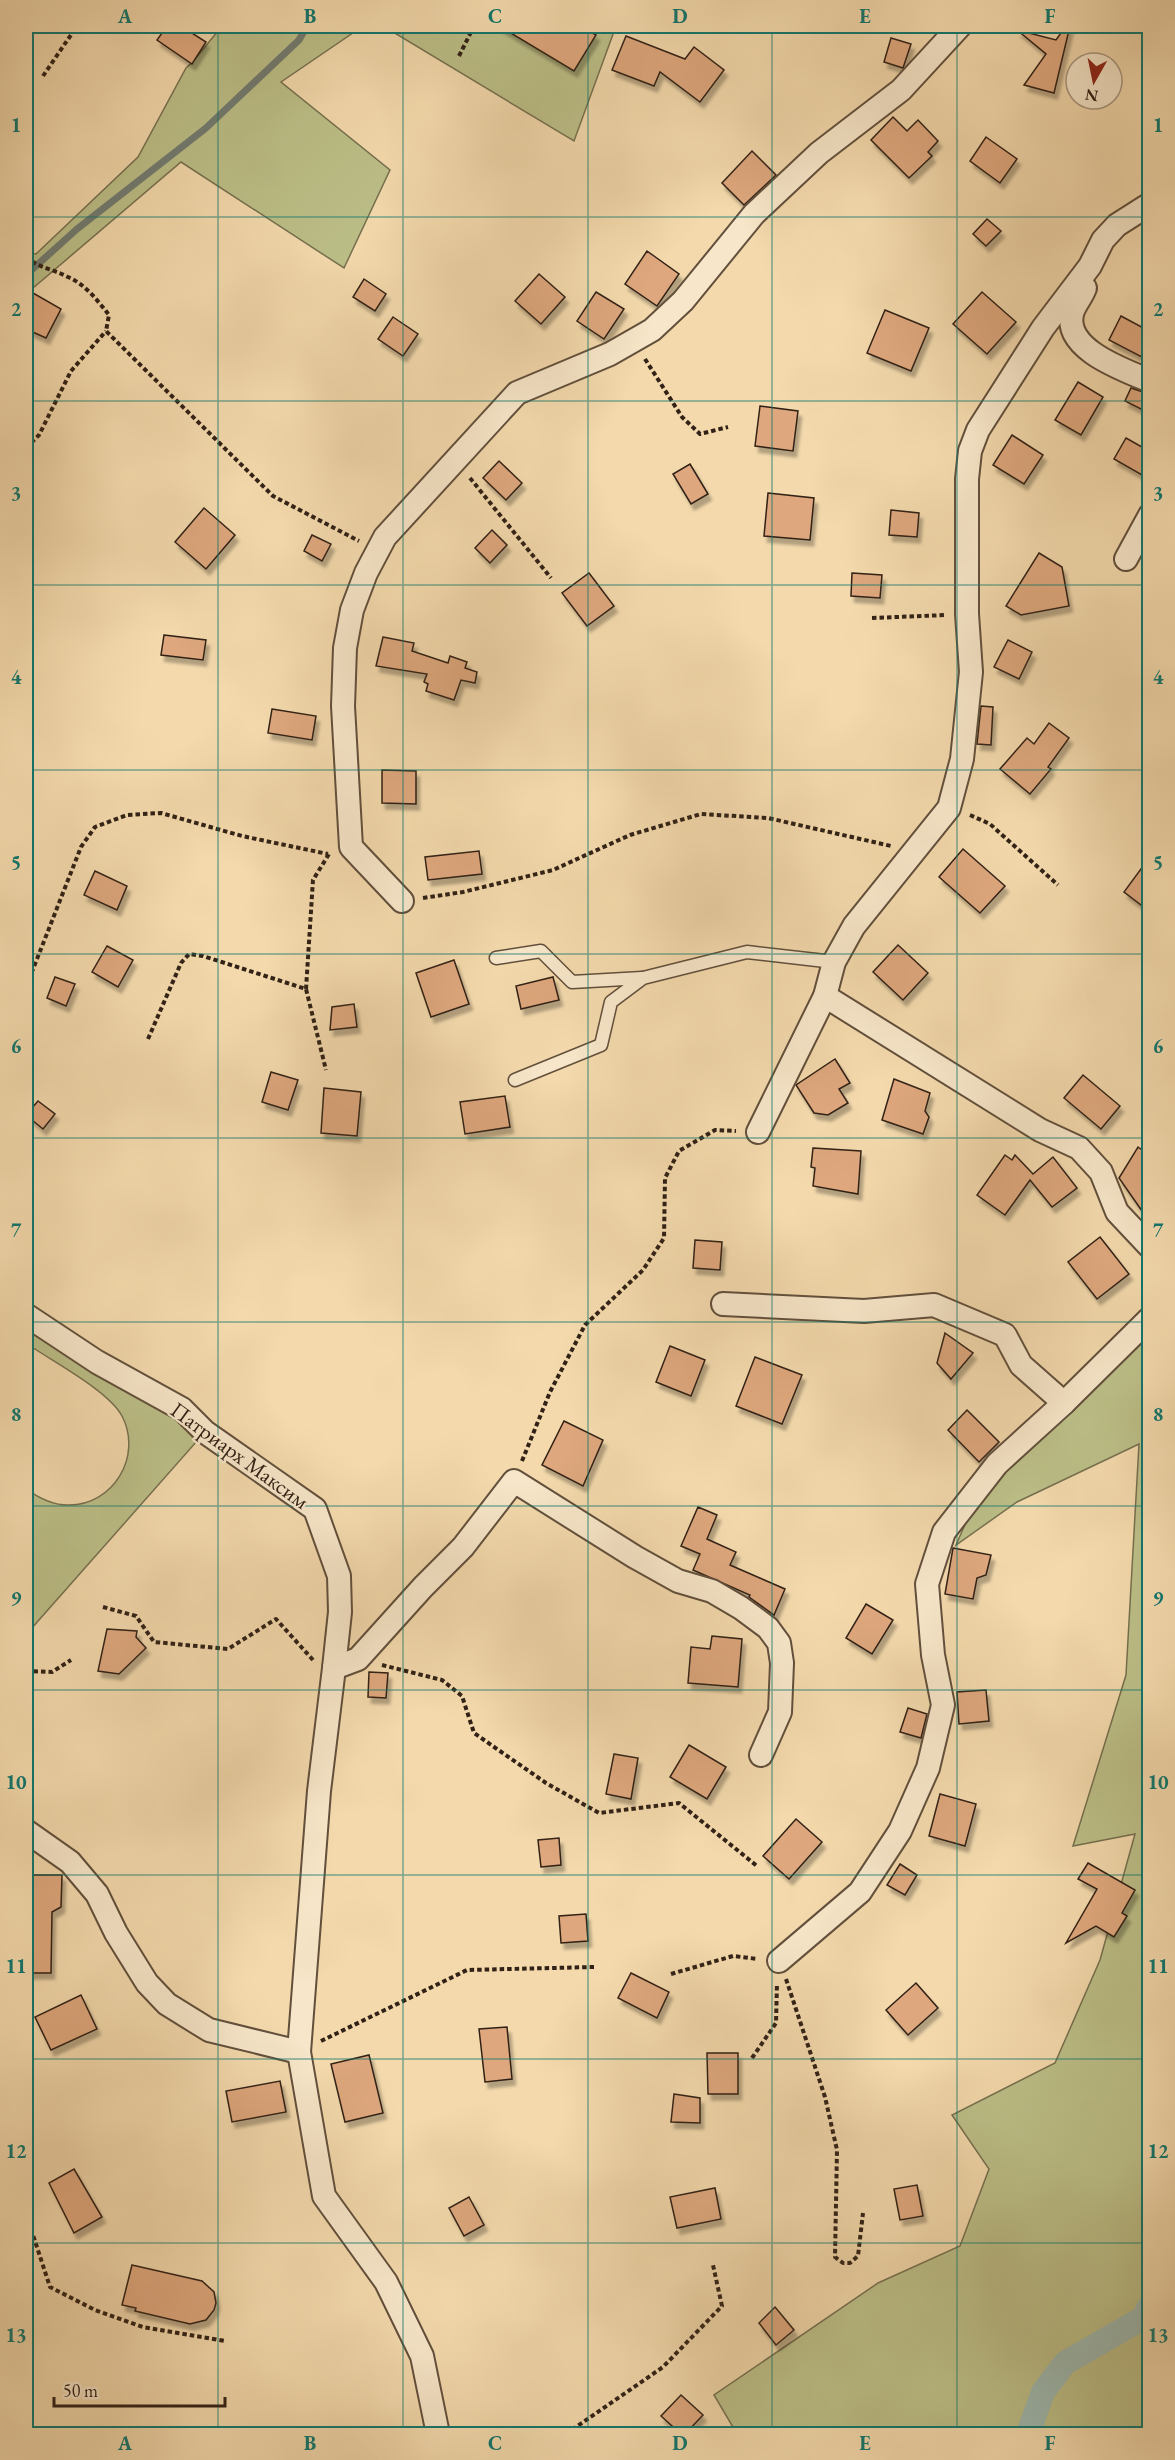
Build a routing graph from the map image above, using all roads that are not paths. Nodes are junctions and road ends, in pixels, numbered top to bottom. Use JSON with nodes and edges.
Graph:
{"nodes":[{"id":1,"x":960,"y":26,"type":"edge"},
{"id":2,"x":1149,"y":204,"type":"edge"},
{"id":3,"x":1090,"y":266,"type":"junction"},
{"id":4,"x":1149,"y":381,"type":"edge"},
{"id":5,"x":1149,"y":515,"type":"edge"},
{"id":6,"x":1126,"y":559,"type":"dead end"},
{"id":7,"x":402,"y":901,"type":"road end"},
{"id":8,"x":496,"y":957,"type":"dead end"},
{"id":9,"x":834,"y":962,"type":"junction"},
{"id":10,"x":643,"y":978,"type":"junction"},
{"id":11,"x":825,"y":996,"type":"junction"},
{"id":12,"x":515,"y":1080,"type":"dead end"},
{"id":13,"x":758,"y":1132,"type":"road end"},
{"id":14,"x":1149,"y":1247,"type":"edge"},
{"id":15,"x":723,"y":1304,"type":"dead end"},
{"id":16,"x":26,"y":1315,"type":"edge"},
{"id":17,"x":1149,"y":1318,"type":"edge"},
{"id":18,"x":1064,"y":1403,"type":"junction"},
{"id":19,"x":334,"y":1668,"type":"junction"},
{"id":20,"x":761,"y":1755,"type":"dead end"},
{"id":21,"x":26,"y":1831,"type":"edge"},
{"id":22,"x":779,"y":1961,"type":"road end"},
{"id":23,"x":299,"y":2052,"type":"junction"},
{"id":24,"x":438,"y":2434,"type":"edge"}],
"edges":[{"from":1,"to":7,"type":"street"},
{"from":2,"to":3,"type":"street"},
{"from":3,"to":4,"type":"street"},
{"from":3,"to":9,"type":"street"},
{"from":5,"to":6,"type":"street"},
{"from":8,"to":10,"type":"lane"},
{"from":9,"to":10,"type":"lane"},
{"from":9,"to":11,"type":"street"},
{"from":10,"to":12,"type":"lane"},
{"from":11,"to":13,"type":"street"},
{"from":11,"to":14,"type":"street"},
{"from":15,"to":18,"type":"street"},
{"from":16,"to":19,"type":"street","name":"Патриарх Максим"},
{"from":17,"to":18,"type":"street"},
{"from":18,"to":22,"type":"street"},
{"from":19,"to":20,"type":"street"},
{"from":19,"to":23,"type":"street","name":"Патриарх Максим"},
{"from":21,"to":23,"type":"street"},
{"from":23,"to":24,"type":"street","name":"Патриарх Максим"}]}
